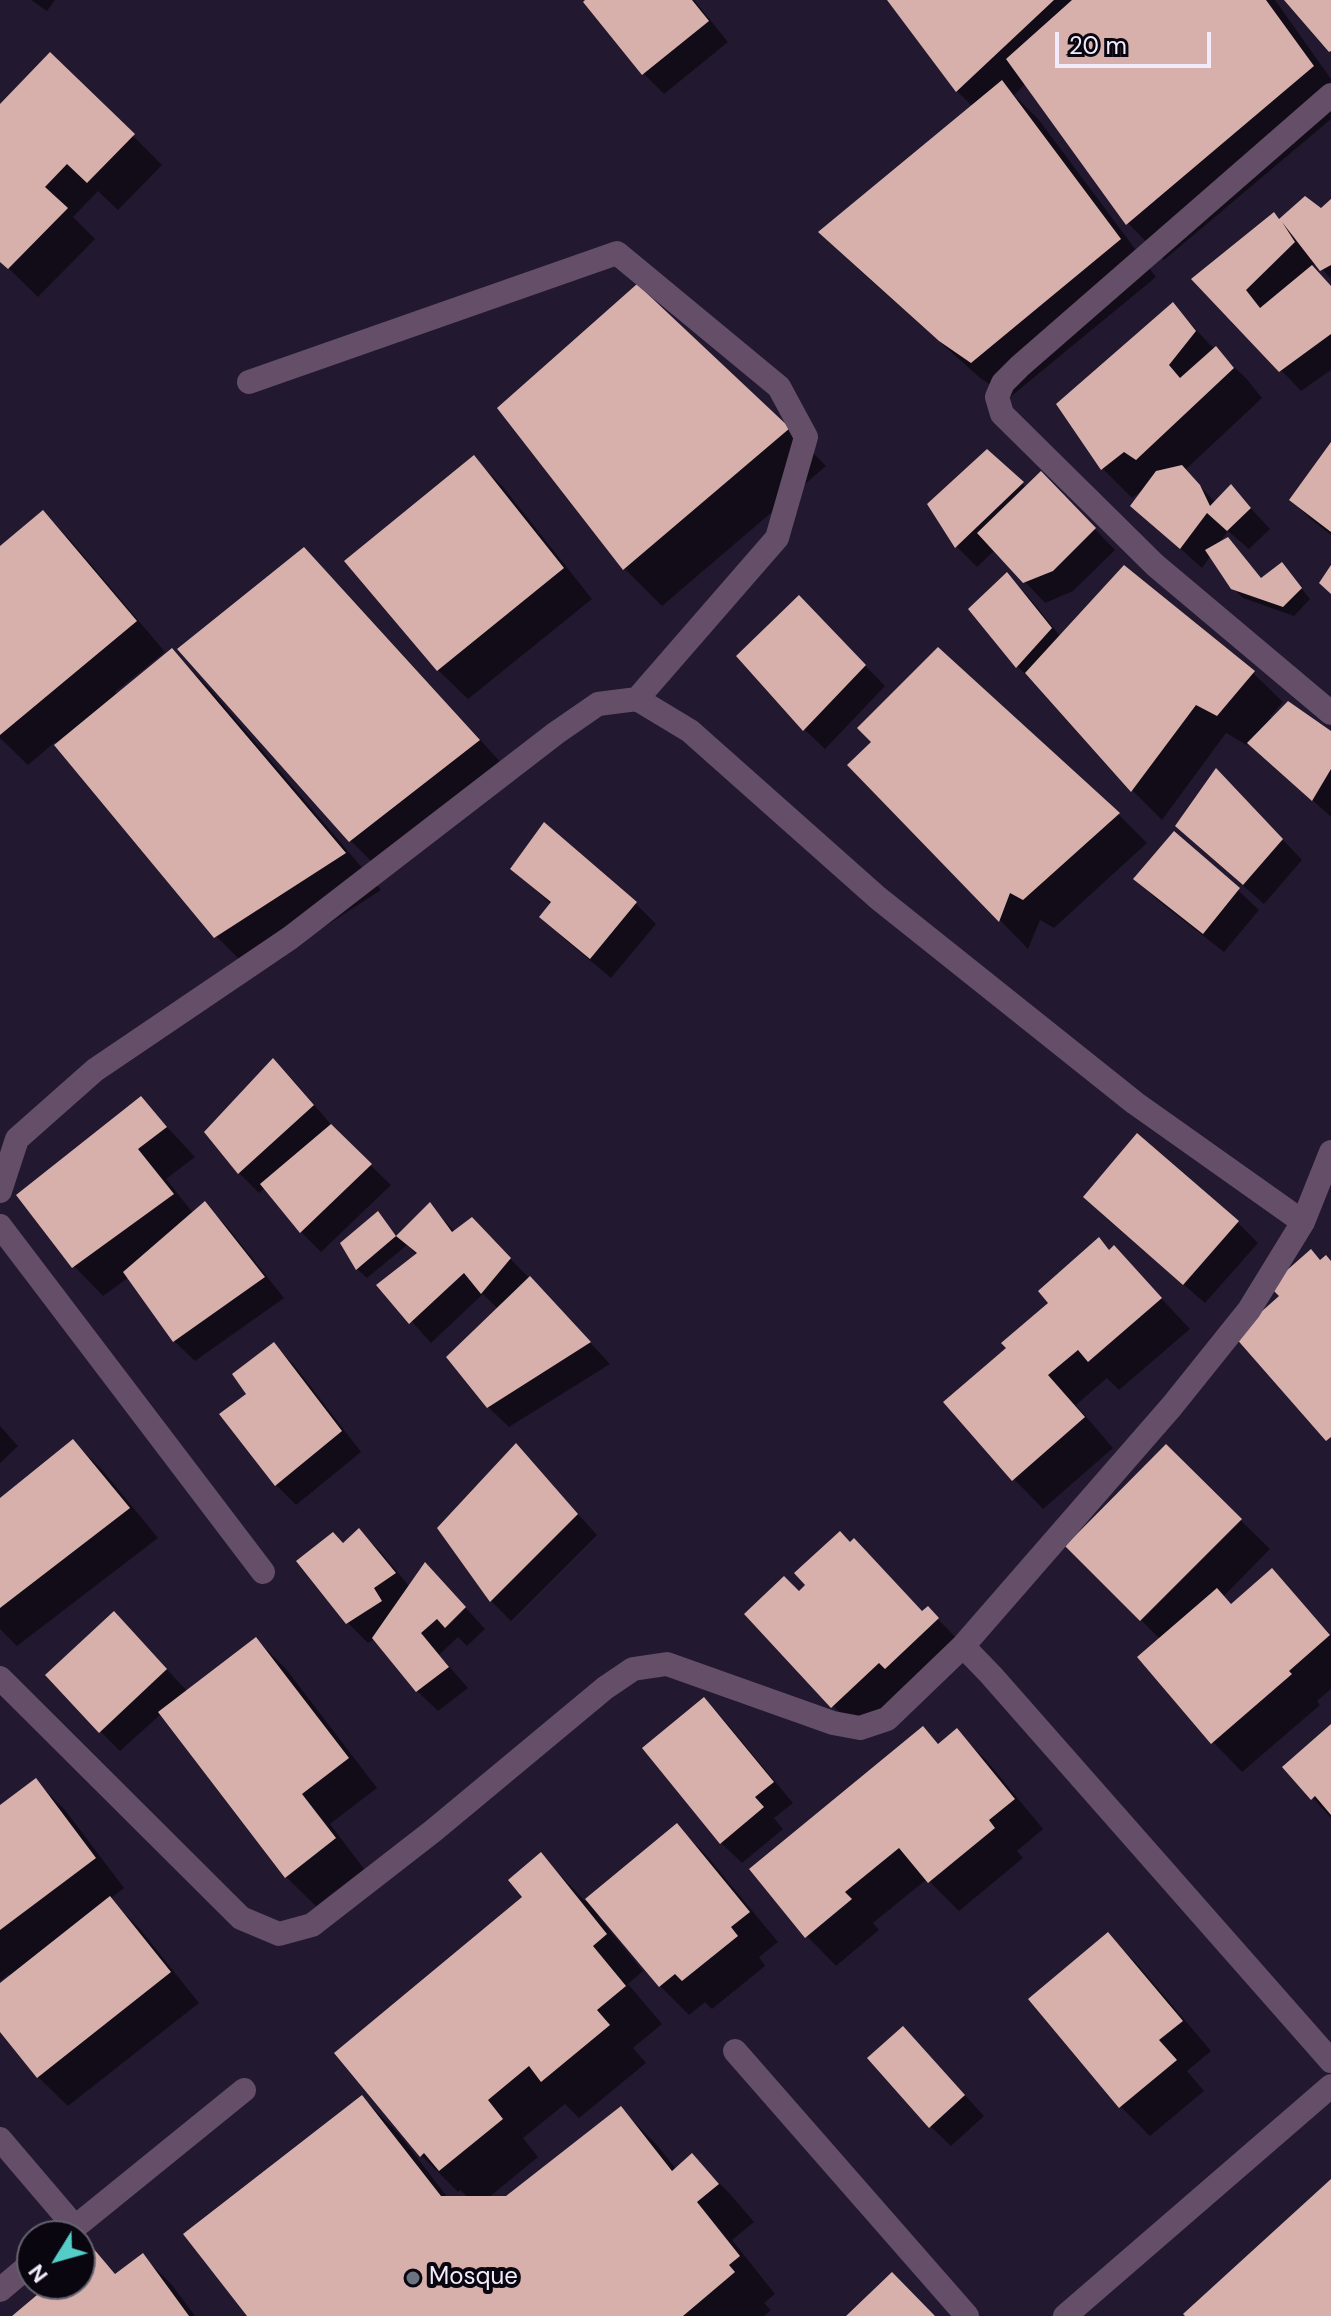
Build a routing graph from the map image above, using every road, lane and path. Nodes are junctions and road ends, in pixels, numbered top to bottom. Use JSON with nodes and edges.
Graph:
{"nodes":[{"id":1,"x":1331,"y":95,"type":"edge"},
{"id":2,"x":249,"y":382,"type":"dead end"},
{"id":3,"x":637,"y":699,"type":"junction"},
{"id":4,"x":1331,"y":713,"type":"edge"},
{"id":5,"x":1331,"y":1152,"type":"edge"},
{"id":6,"x":0,"y":1191,"type":"edge"},
{"id":7,"x":1303,"y":1222,"type":"junction"},
{"id":8,"x":0,"y":1226,"type":"edge"},
{"id":9,"x":263,"y":1572,"type":"dead end"},
{"id":10,"x":963,"y":1646,"type":"junction"},
{"id":11,"x":0,"y":1678,"type":"edge"},
{"id":12,"x":735,"y":2051,"type":"dead end"},
{"id":13,"x":1331,"y":2061,"type":"edge"},
{"id":14,"x":1331,"y":2086,"type":"edge"},
{"id":15,"x":244,"y":2090,"type":"dead end"},
{"id":16,"x":0,"y":2139,"type":"edge"},
{"id":17,"x":61,"y":2220,"type":"edge"},
{"id":18,"x":83,"y":2220,"type":"edge"},
{"id":19,"x":16,"y":2276,"type":"edge"},
{"id":20,"x":0,"y":2290,"type":"edge"},
{"id":21,"x":967,"y":2316,"type":"edge"},
{"id":22,"x":1065,"y":2316,"type":"edge"}],
"edges":[{"from":1,"to":4,"type":"street"},
{"from":2,"to":3,"type":"street"},
{"from":3,"to":6,"type":"street"},
{"from":3,"to":7,"type":"street"},
{"from":5,"to":7,"type":"street"},
{"from":7,"to":10,"type":"street"},
{"from":8,"to":9,"type":"street"},
{"from":10,"to":11,"type":"street"},
{"from":10,"to":13,"type":"street"},
{"from":12,"to":21,"type":"street"},
{"from":14,"to":22,"type":"street"},
{"from":15,"to":18,"type":"street"},
{"from":16,"to":17,"type":"street"},
{"from":19,"to":20,"type":"street"}]}
